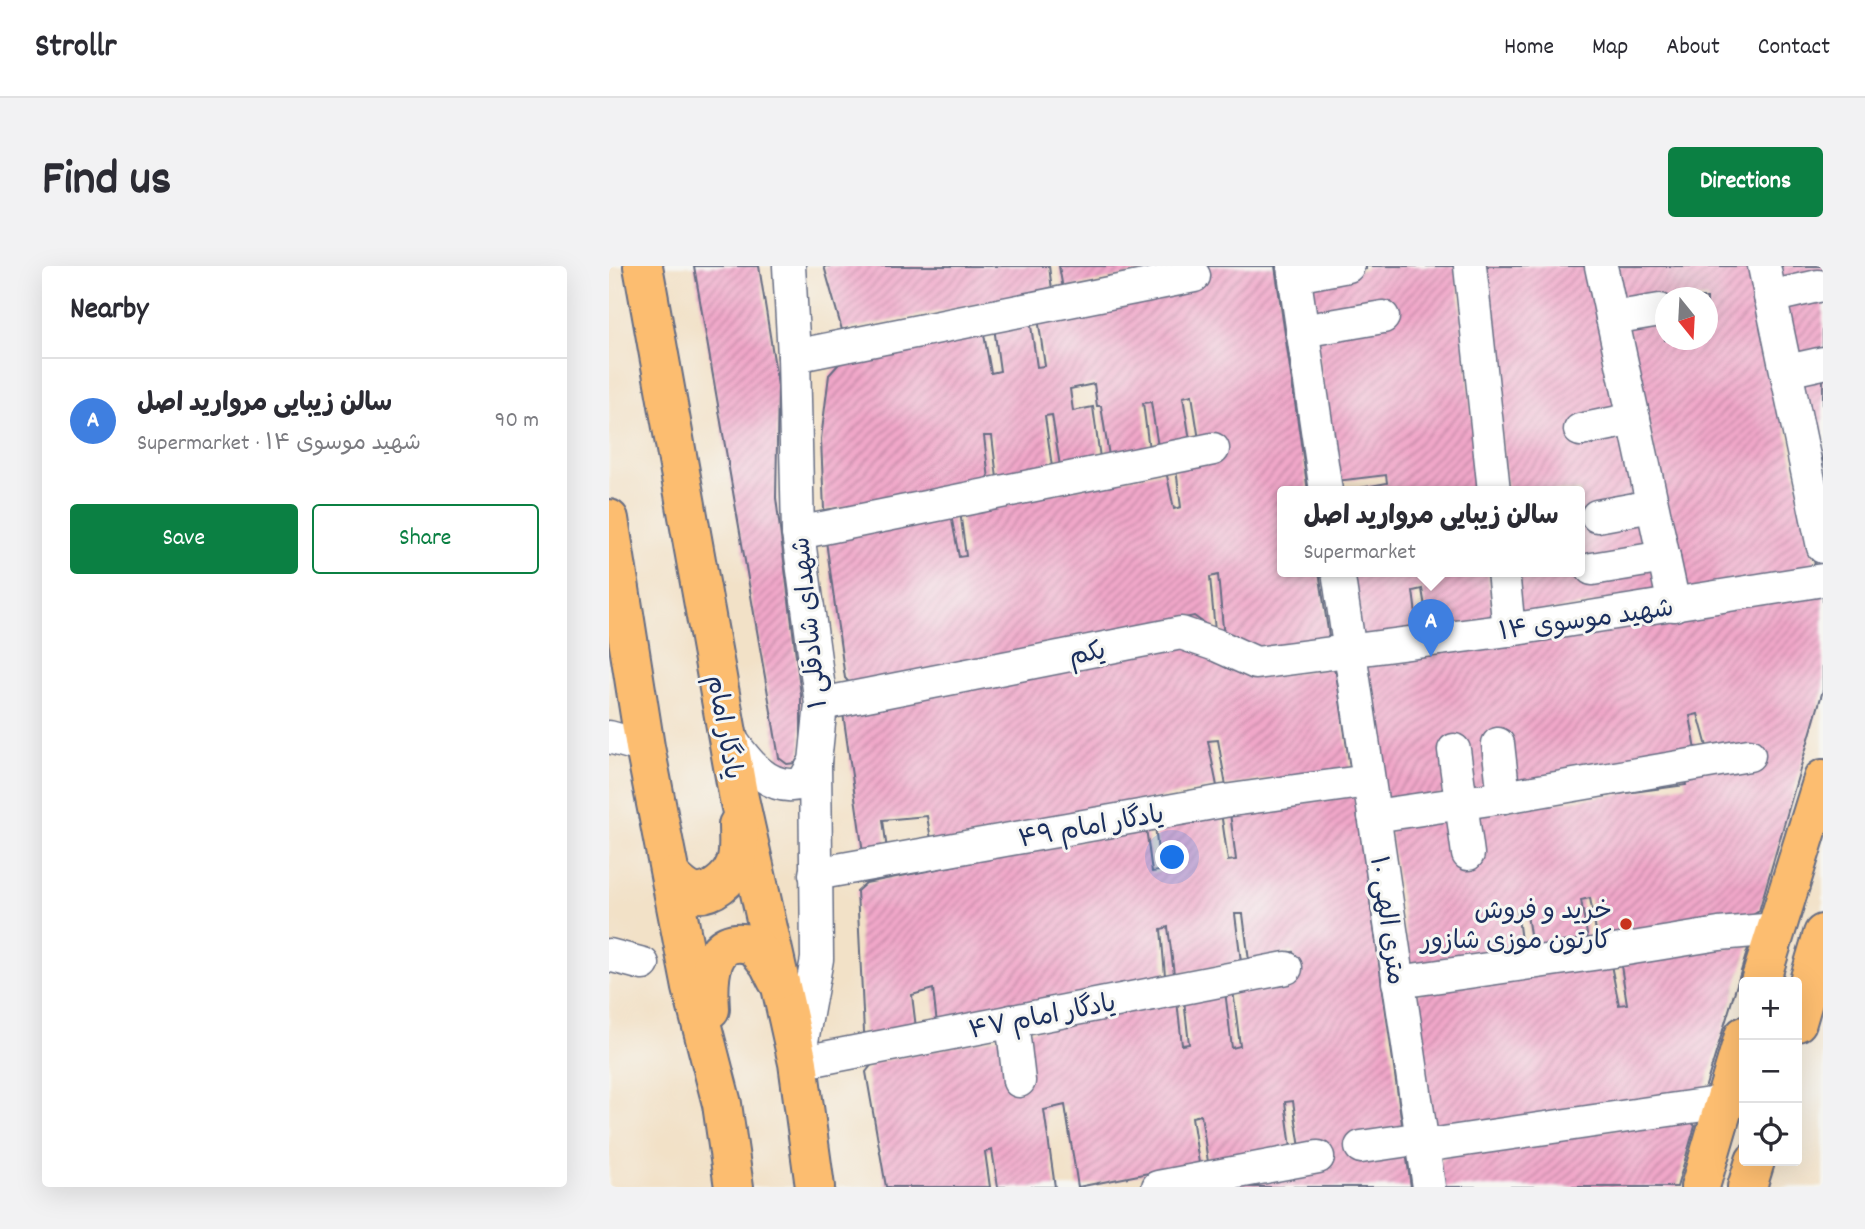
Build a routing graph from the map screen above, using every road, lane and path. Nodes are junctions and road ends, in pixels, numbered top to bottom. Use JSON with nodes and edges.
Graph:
{"nodes":[{"id":1,"x":643,"y":266,"type":"edge"},
{"id":2,"x":789,"y":266,"type":"edge"},
{"id":3,"x":1348,"y":266,"type":"edge"},
{"id":4,"x":1470,"y":266,"type":"edge"},
{"id":5,"x":1601,"y":266,"type":"edge"},
{"id":6,"x":1764,"y":266,"type":"edge"},
{"id":7,"x":1294,"y":271,"type":"edge"},
{"id":8,"x":1194,"y":276,"type":"dead end"},
{"id":9,"x":1818,"y":286,"type":"dead end"},
{"id":10,"x":1770,"y":297,"type":"junction"},
{"id":11,"x":1655,"y":311,"type":"edge"},
{"id":12,"x":1383,"y":317,"type":"dead end"},
{"id":13,"x":1612,"y":318,"type":"junction"},
{"id":14,"x":1302,"y":331,"type":"junction"},
{"id":15,"x":795,"y":356,"type":"junction"},
{"id":16,"x":1823,"y":363,"type":"edge"},
{"id":17,"x":1787,"y":371,"type":"junction"},
{"id":18,"x":1634,"y":419,"type":"junction"},
{"id":19,"x":1580,"y":430,"type":"dead end"},
{"id":20,"x":1213,"y":449,"type":"dead end"},
{"id":21,"x":1325,"y":486,"type":"edge"},
{"id":22,"x":1493,"y":486,"type":"edge"},
{"id":23,"x":1653,"y":506,"type":"junction"},
{"id":24,"x":1597,"y":516,"type":"dead end"},
{"id":25,"x":609,"y":519,"type":"edge"},
{"id":26,"x":798,"y":533,"type":"junction"},
{"id":27,"x":1823,"y":547,"type":"edge"},
{"id":28,"x":1664,"y":557,"type":"junction"},
{"id":29,"x":1592,"y":569,"type":"dead end"},
{"id":30,"x":1339,"y":577,"type":"edge"},
{"id":31,"x":1504,"y":577,"type":"edge"},
{"id":32,"x":1823,"y":580,"type":"edge"},
{"id":33,"x":1674,"y":605,"type":"junction"},
{"id":34,"x":1509,"y":630,"type":"junction"},
{"id":35,"x":1349,"y":652,"type":"junction"},
{"id":36,"x":821,"y":705,"type":"junction"},
{"id":37,"x":727,"y":732,"type":"junction"},
{"id":38,"x":627,"y":742,"type":"edge"},
{"id":39,"x":1497,"y":744,"type":"dead end"},
{"id":40,"x":1454,"y":750,"type":"dead end"},
{"id":41,"x":1749,"y":755,"type":"dead end"},
{"id":42,"x":815,"y":762,"type":"junction"},
{"id":43,"x":1823,"y":779,"type":"edge"},
{"id":44,"x":1368,"y":781,"type":"junction"},
{"id":45,"x":738,"y":794,"type":"junction"},
{"id":46,"x":1504,"y":797,"type":"junction"},
{"id":47,"x":1462,"y":803,"type":"junction"},
{"id":48,"x":1374,"y":816,"type":"junction"},
{"id":49,"x":1468,"y":854,"type":"dead end"},
{"id":50,"x":815,"y":874,"type":"junction"},
{"id":51,"x":672,"y":877,"type":"junction"},
{"id":52,"x":1776,"y":929,"type":"junction"},
{"id":53,"x":1823,"y":934,"type":"edge"},
{"id":54,"x":609,"y":955,"type":"edge"},
{"id":55,"x":643,"y":964,"type":"dead end"},
{"id":56,"x":1286,"y":968,"type":"dead end"},
{"id":57,"x":1762,"y":977,"type":"edge"},
{"id":58,"x":1398,"y":982,"type":"junction"},
{"id":59,"x":783,"y":991,"type":"junction"},
{"id":60,"x":1802,"y":1005,"type":"edge"},
{"id":61,"x":1012,"y":1021,"type":"junction"},
{"id":62,"x":1743,"y":1040,"type":"edge"},
{"id":63,"x":799,"y":1063,"type":"junction"},
{"id":64,"x":1019,"y":1082,"type":"dead end"},
{"id":65,"x":1724,"y":1102,"type":"junction"},
{"id":66,"x":722,"y":1104,"type":"junction"},
{"id":67,"x":1422,"y":1142,"type":"junction"},
{"id":68,"x":1361,"y":1147,"type":"dead end"},
{"id":69,"x":1318,"y":1157,"type":"dead end"},
{"id":70,"x":1753,"y":1166,"type":"edge"},
{"id":71,"x":734,"y":1187,"type":"edge"},
{"id":72,"x":815,"y":1187,"type":"edge"},
{"id":73,"x":1158,"y":1187,"type":"edge"},
{"id":74,"x":1429,"y":1187,"type":"edge"},
{"id":75,"x":1700,"y":1187,"type":"edge"},
{"id":76,"x":1747,"y":1187,"type":"edge"}],
"edges":[{"from":1,"to":37,"type":"main road","name":"یادگار امام"},
{"from":2,"to":15,"type":"street","name":"شهدای شادقلی ۱"},
{"from":3,"to":7,"type":"street"},
{"from":4,"to":22,"type":"street"},
{"from":5,"to":13,"type":"street"},
{"from":6,"to":10,"type":"street"},
{"from":7,"to":14,"type":"street"},
{"from":8,"to":15,"type":"street"},
{"from":9,"to":10,"type":"street"},
{"from":10,"to":17,"type":"street"},
{"from":11,"to":13,"type":"street"},
{"from":12,"to":14,"type":"street"},
{"from":13,"to":18,"type":"street"},
{"from":14,"to":21,"type":"street"},
{"from":15,"to":26,"type":"street","name":"شهدای شادقلی ۱"},
{"from":16,"to":17,"type":"street"},
{"from":17,"to":27,"type":"street"},
{"from":18,"to":19,"type":"street"},
{"from":18,"to":23,"type":"street"},
{"from":20,"to":26,"type":"street"},
{"from":23,"to":24,"type":"street"},
{"from":23,"to":28,"type":"street"},
{"from":25,"to":38,"type":"main road"},
{"from":26,"to":36,"type":"street","name":"شهدای شادقلی ۱"},
{"from":28,"to":29,"type":"street"},
{"from":28,"to":33,"type":"street"},
{"from":30,"to":35,"type":"street","name":"۱۰ متری الهی"},
{"from":31,"to":34,"type":"street"},
{"from":32,"to":33,"type":"street","name":"شهید موسوی ۱۴"},
{"from":33,"to":34,"type":"street","name":"شهید موسوی ۱۴"},
{"from":34,"to":35,"type":"street","name":"شهید موسوی ۱۴"},
{"from":35,"to":36,"type":"street","name":"یکم"},
{"from":35,"to":44,"type":"street","name":"۱۰ متری الهی"},
{"from":36,"to":42,"type":"street","name":"شهدای شادقلی ۱"},
{"from":37,"to":42,"type":"street"},
{"from":37,"to":45,"type":"main road","name":"یادگار امام"},
{"from":38,"to":51,"type":"main road"},
{"from":39,"to":46,"type":"street"},
{"from":40,"to":47,"type":"street"},
{"from":41,"to":46,"type":"street"},
{"from":42,"to":50,"type":"street","name":"شهدای شادقلی ۱"},
{"from":43,"to":52,"type":"main road"},
{"from":44,"to":48,"type":"street","name":"۱۰ متری الهی"},
{"from":44,"to":50,"type":"street","name":"یادگار امام ۴۹"},
{"from":45,"to":51,"type":"main road"},
{"from":45,"to":59,"type":"main road","name":"یادگار امام"},
{"from":46,"to":47,"type":"street"},
{"from":47,"to":48,"type":"street"},
{"from":47,"to":49,"type":"street"},
{"from":48,"to":58,"type":"street","name":"۱۰ متری الهی"},
{"from":50,"to":63,"type":"street","name":"شهدای شادقلی ۱"},
{"from":51,"to":66,"type":"main road"},
{"from":52,"to":57,"type":"main road"},
{"from":52,"to":58,"type":"street"},
{"from":53,"to":60,"type":"main road"},
{"from":54,"to":55,"type":"street"},
{"from":56,"to":61,"type":"street","name":"یادگار امام ۴۷"},
{"from":58,"to":67,"type":"street","name":"۱۰ متری الهی"},
{"from":59,"to":63,"type":"main road","name":"یادگار امام"},
{"from":59,"to":66,"type":"main road"},
{"from":61,"to":63,"type":"street","name":"یادگار امام ۴۷"},
{"from":61,"to":64,"type":"street"},
{"from":62,"to":65,"type":"main road"},
{"from":63,"to":72,"type":"main road","name":"یادگار امام"},
{"from":65,"to":67,"type":"street"},
{"from":65,"to":75,"type":"main road"},
{"from":66,"to":71,"type":"main road"},
{"from":67,"to":68,"type":"street"},
{"from":67,"to":74,"type":"street","name":"۱۰ متری الهی"},
{"from":69,"to":73,"type":"street"},
{"from":70,"to":76,"type":"main road"}]}
